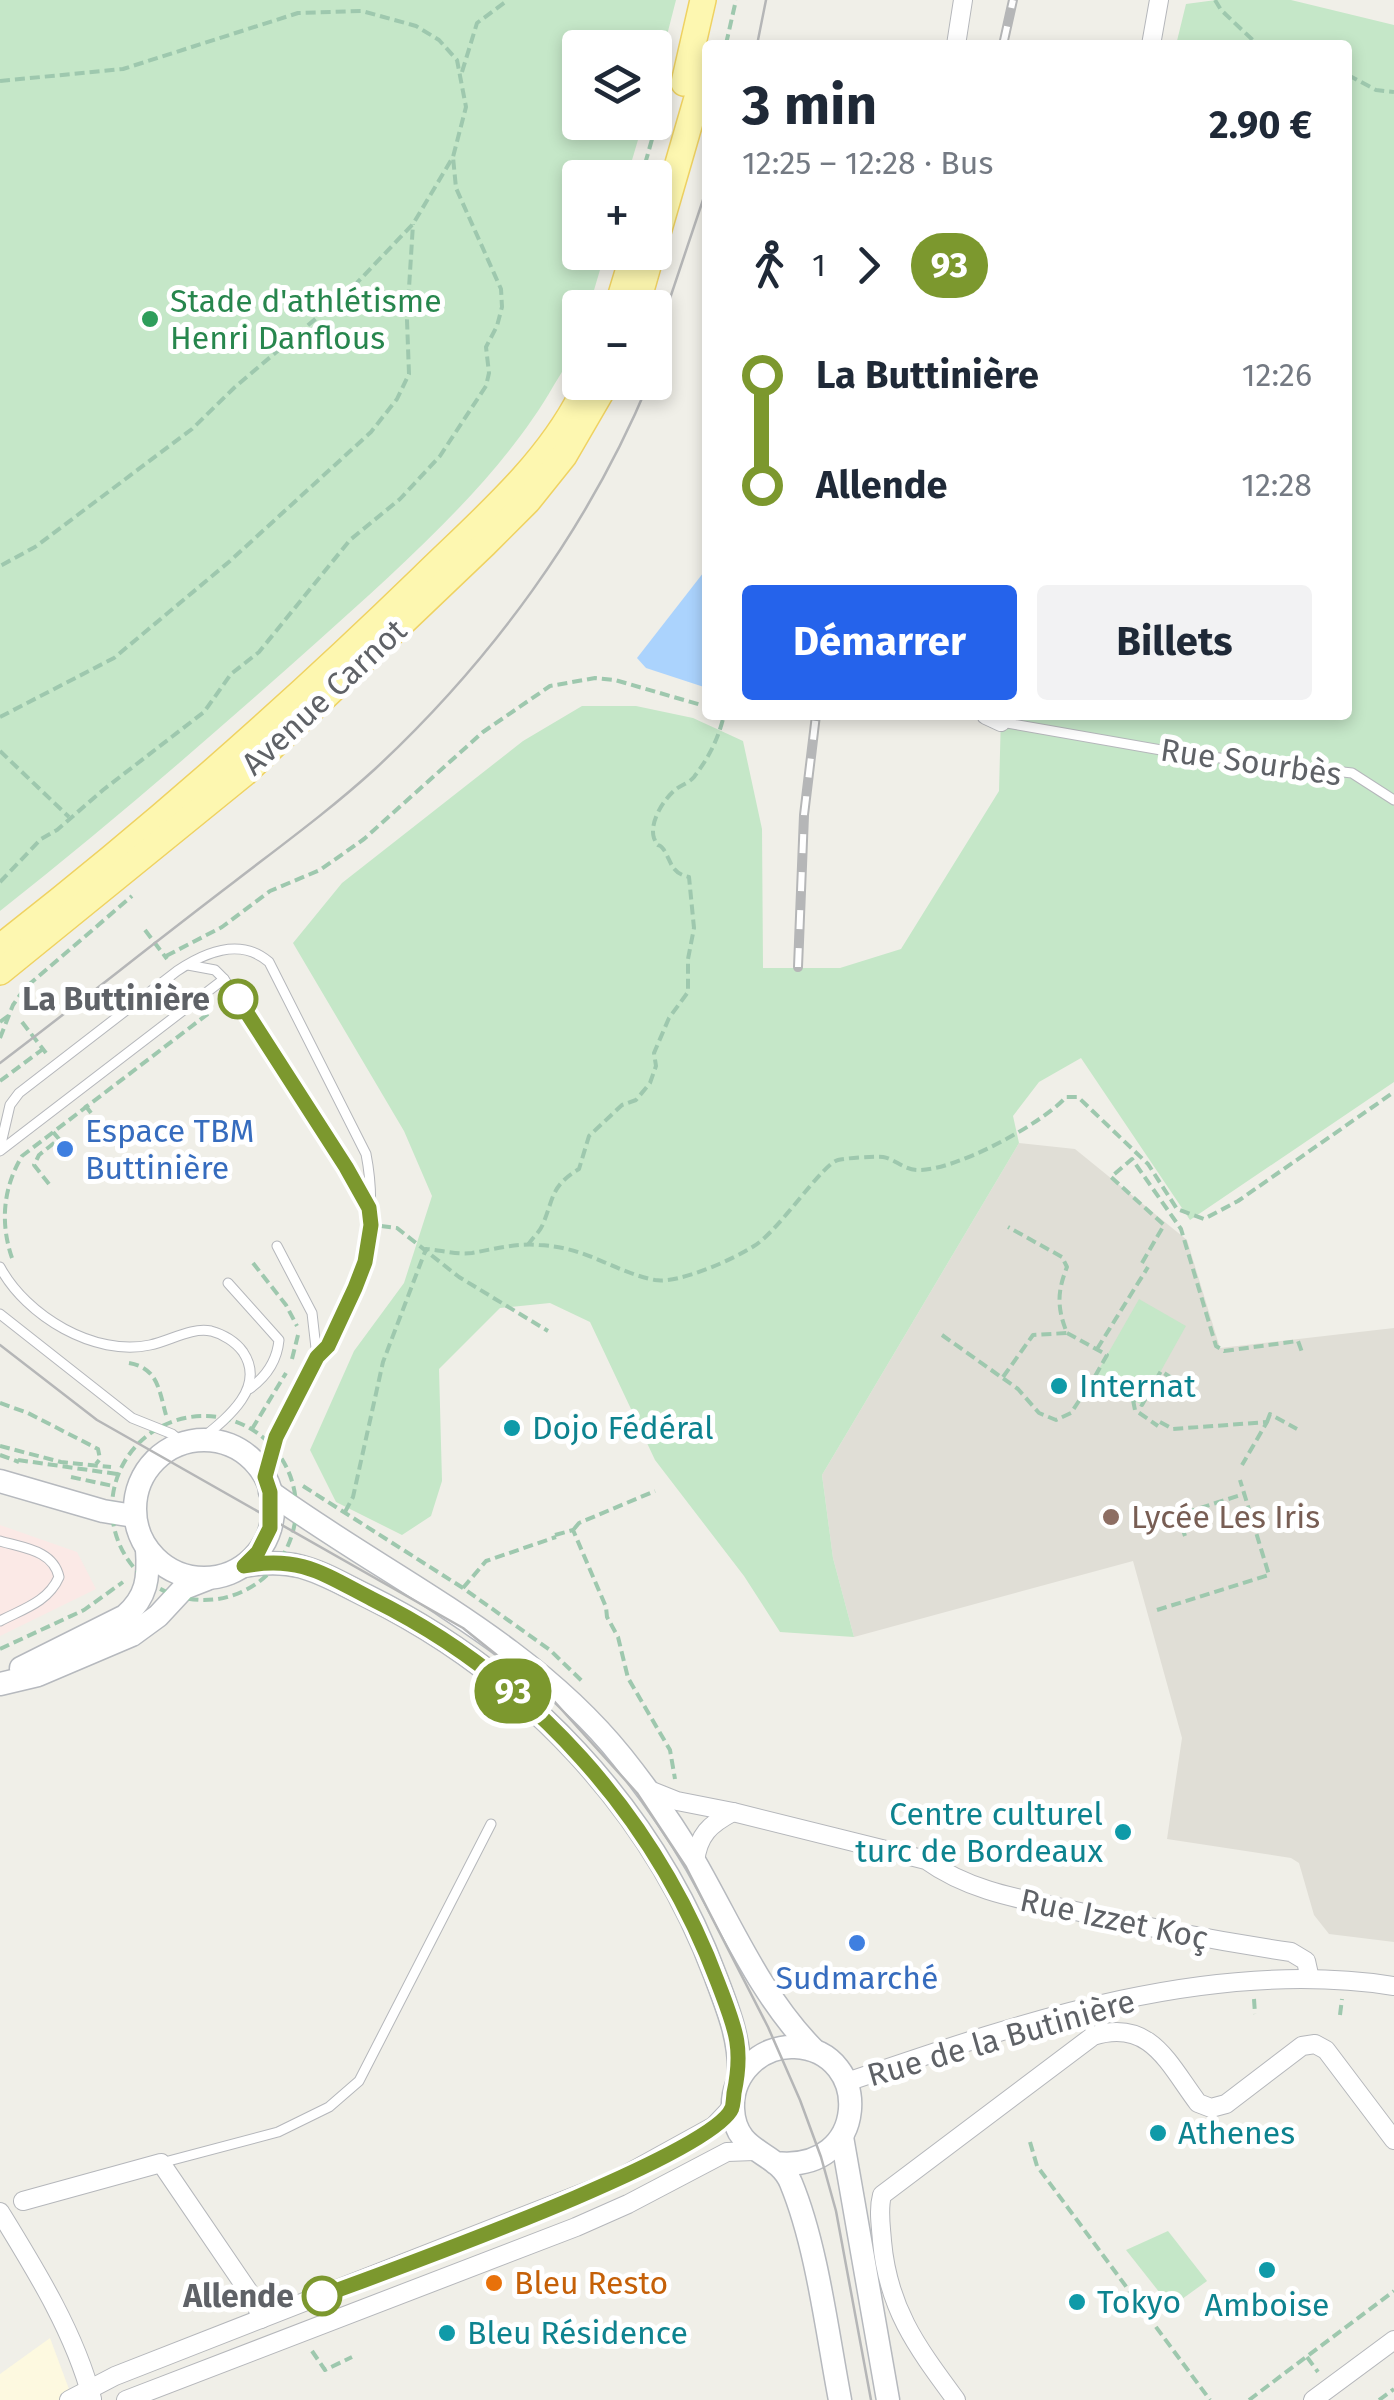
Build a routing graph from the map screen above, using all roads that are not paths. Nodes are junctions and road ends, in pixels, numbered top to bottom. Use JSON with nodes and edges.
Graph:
{"nodes":[{"id":1,"x":703,"y":0,"type":"edge"},
{"id":2,"x":720,"y":0,"type":"edge"},
{"id":3,"x":963,"y":0,"type":"edge"},
{"id":4,"x":1159,"y":0,"type":"edge"},
{"id":5,"x":711,"y":40,"type":"edge"},
{"id":6,"x":957,"y":40,"type":"edge"},
{"id":7,"x":1152,"y":40,"type":"edge"},
{"id":8,"x":702,"y":81,"type":"edge"},
{"id":9,"x":661,"y":160,"type":"edge"},
{"id":10,"x":672,"y":184,"type":"edge"},
{"id":11,"x":578,"y":400,"type":"edge"},
{"id":12,"x":597,"y":400,"type":"edge"},
{"id":13,"x":1004,"y":720,"type":"edge"},
{"id":14,"x":1394,"y":800,"type":"edge"},
{"id":15,"x":0,"y":947,"type":"edge"},
{"id":16,"x":186,"y":965,"type":"junction"},
{"id":17,"x":0,"y":972,"type":"edge"},
{"id":18,"x":224,"y":979,"type":"junction"},
{"id":19,"x":0,"y":1150,"type":"edge"},
{"id":20,"x":369,"y":1208,"type":"junction"},
{"id":21,"x":277,"y":1246,"type":"dead end"},
{"id":22,"x":1,"y":1272,"type":"edge"},
{"id":23,"x":228,"y":1283,"type":"dead end"},
{"id":24,"x":0,"y":1314,"type":"edge"},
{"id":25,"x":317,"y":1357,"type":"junction"},
{"id":26,"x":248,"y":1389,"type":"junction"},
{"id":27,"x":192,"y":1441,"type":"junction"},
{"id":28,"x":0,"y":1482,"type":"edge"},
{"id":29,"x":268,"y":1484,"type":"junction"},
{"id":30,"x":134,"y":1516,"type":"junction"},
{"id":31,"x":0,"y":1542,"type":"edge"},
{"id":32,"x":147,"y":1550,"type":"junction"},
{"id":33,"x":244,"y":1566,"type":"junction"},
{"id":34,"x":207,"y":1579,"type":"junction"},
{"id":35,"x":0,"y":1621,"type":"edge"},
{"id":36,"x":0,"y":1682,"type":"edge"},
{"id":37,"x":646,"y":1788,"type":"junction"},
{"id":38,"x":734,"y":1812,"type":"junction"},
{"id":39,"x":491,"y":1824,"type":"dead end"},
{"id":40,"x":695,"y":1862,"type":"junction"},
{"id":41,"x":1310,"y":1979,"type":"junction"},
{"id":42,"x":1394,"y":1986,"type":"edge"},
{"id":43,"x":814,"y":2050,"type":"junction"},
{"id":44,"x":739,"y":2078,"type":"junction"},
{"id":45,"x":847,"y":2082,"type":"junction"},
{"id":46,"x":732,"y":2108,"type":"junction"},
{"id":47,"x":842,"y":2137,"type":"junction"},
{"id":48,"x":1394,"y":2140,"type":"edge"},
{"id":49,"x":754,"y":2151,"type":"junction"},
{"id":50,"x":775,"y":2162,"type":"junction"},
{"id":51,"x":161,"y":2163,"type":"junction"},
{"id":52,"x":22,"y":2201,"type":"dead end"},
{"id":53,"x":0,"y":2212,"type":"edge"},
{"id":54,"x":261,"y":2319,"type":"junction"},
{"id":55,"x":1394,"y":2340,"type":"edge"},
{"id":56,"x":90,"y":2394,"type":"edge"},
{"id":57,"x":69,"y":2400,"type":"edge"},
{"id":58,"x":126,"y":2400,"type":"edge"},
{"id":59,"x":840,"y":2400,"type":"edge"},
{"id":60,"x":888,"y":2400,"type":"edge"},
{"id":61,"x":956,"y":2400,"type":"edge"},
{"id":62,"x":1313,"y":2400,"type":"edge"}],
"edges":[{"from":1,"to":9,"type":"main road"},
{"from":2,"to":5,"type":"main road"},
{"from":3,"to":6,"type":"street"},
{"from":4,"to":7,"type":"street"},
{"from":8,"to":10,"type":"main road"},
{"from":11,"to":15,"type":"main road","name":"Avenue Carnot"},
{"from":12,"to":17,"type":"main road","name":"Avenue Carnot"},
{"from":13,"to":14,"type":"lane","name":"Rue Sourbès"},
{"from":16,"to":18,"type":"lane"},
{"from":16,"to":19,"type":"lane"},
{"from":16,"to":20,"type":"lane"},
{"from":18,"to":19,"type":"lane"},
{"from":18,"to":20,"type":"lane"},
{"from":20,"to":25,"type":"lane"},
{"from":21,"to":25,"type":"lane"},
{"from":22,"to":26,"type":"lane"},
{"from":23,"to":26,"type":"lane"},
{"from":24,"to":27,"type":"lane"},
{"from":25,"to":29,"type":"lane"},
{"from":26,"to":27,"type":"lane"},
{"from":27,"to":29,"type":"street"},
{"from":27,"to":30,"type":"street"},
{"from":28,"to":30,"type":"street"},
{"from":29,"to":33,"type":"street"},
{"from":29,"to":37,"type":"street"},
{"from":30,"to":32,"type":"street"},
{"from":31,"to":35,"type":"lane"},
{"from":32,"to":34,"type":"street"},
{"from":32,"to":36,"type":"street"},
{"from":33,"to":34,"type":"street"},
{"from":33,"to":44,"type":"street"},
{"from":34,"to":36,"type":"street"},
{"from":37,"to":38,"type":"street","name":"Rue Izzet Koç"},
{"from":37,"to":40,"type":"street"},
{"from":38,"to":40,"type":"street"},
{"from":38,"to":41,"type":"street","name":"Rue Izzet Koç"},
{"from":39,"to":51,"type":"lane"},
{"from":40,"to":43,"type":"street"},
{"from":41,"to":42,"type":"street","name":"Rue de la Butinière"},
{"from":41,"to":45,"type":"street","name":"Rue de la Butinière"},
{"from":43,"to":44,"type":"street"},
{"from":43,"to":45,"type":"street"},
{"from":44,"to":46,"type":"street"},
{"from":45,"to":47,"type":"street"},
{"from":46,"to":49,"type":"street"},
{"from":46,"to":54,"type":"street"},
{"from":47,"to":50,"type":"street"},
{"from":47,"to":60,"type":"street"},
{"from":48,"to":61,"type":"street"},
{"from":49,"to":50,"type":"street"},
{"from":49,"to":58,"type":"street"},
{"from":50,"to":59,"type":"street"},
{"from":51,"to":52,"type":"street"},
{"from":51,"to":54,"type":"street"},
{"from":53,"to":56,"type":"street"},
{"from":54,"to":56,"type":"street"},
{"from":55,"to":62,"type":"street"},
{"from":56,"to":57,"type":"street"}]}
